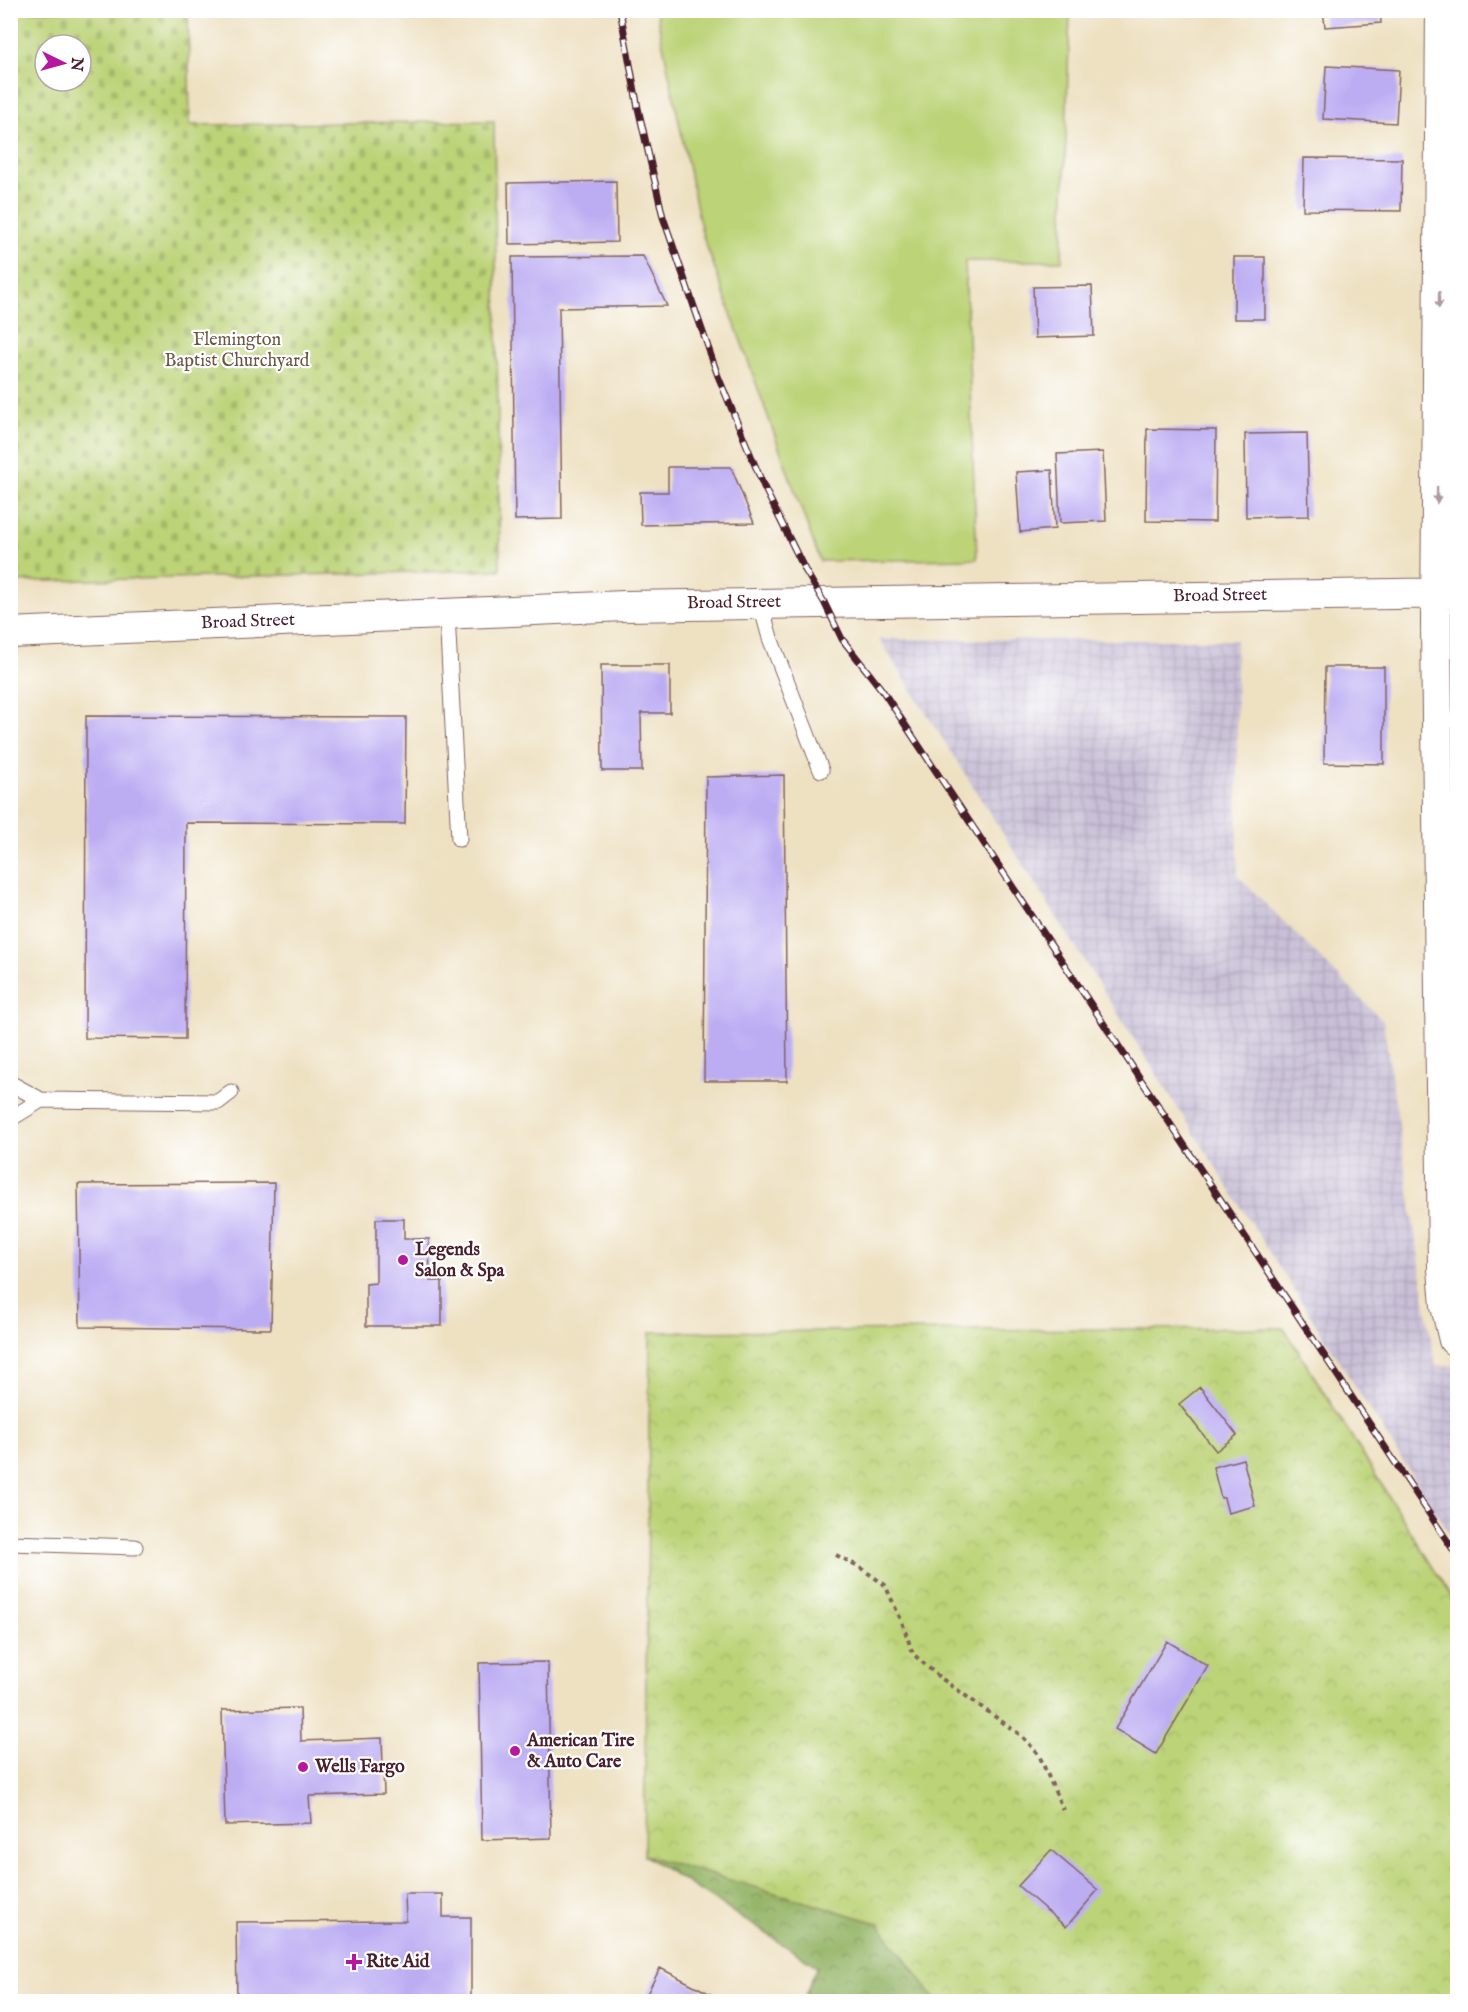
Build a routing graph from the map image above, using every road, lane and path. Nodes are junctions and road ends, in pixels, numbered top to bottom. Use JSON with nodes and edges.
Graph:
{"nodes":[{"id":1,"x":1441,"y":10,"type":"edge"},
{"id":2,"x":1449,"y":106,"type":"edge"},
{"id":3,"x":1447,"y":593,"type":"edge"},
{"id":4,"x":760,"y":603,"type":"junction"},
{"id":5,"x":447,"y":615,"type":"junction"},
{"id":6,"x":10,"y":633,"type":"edge"},
{"id":7,"x":820,"y":770,"type":"dead end"},
{"id":8,"x":459,"y":839,"type":"dead end"},
{"id":9,"x":10,"y":1083,"type":"edge"},
{"id":10,"x":231,"y":1092,"type":"dead end"},
{"id":11,"x":41,"y":1100,"type":"junction"},
{"id":12,"x":10,"y":1119,"type":"edge"},
{"id":13,"x":1456,"y":1340,"type":"edge"},
{"id":14,"x":10,"y":1543,"type":"edge"},
{"id":15,"x":135,"y":1547,"type":"dead end"},
{"id":16,"x":836,"y":1555,"type":"dead end"},
{"id":17,"x":1063,"y":1810,"type":"dead end"}],
"edges":[{"from":1,"to":2,"type":"street"},
{"from":2,"to":3,"type":"street","one_way":true},
{"from":3,"to":4,"type":"street","name":"Broad Street"},
{"from":3,"to":13,"type":"street"},
{"from":4,"to":5,"type":"street","name":"Broad Street"},
{"from":4,"to":7,"type":"lane"},
{"from":5,"to":6,"type":"street","name":"Broad Street"},
{"from":5,"to":8,"type":"lane"},
{"from":9,"to":11,"type":"lane"},
{"from":10,"to":11,"type":"lane"},
{"from":11,"to":12,"type":"lane"},
{"from":14,"to":15,"type":"lane"},
{"from":16,"to":17,"type":"path"}]}
